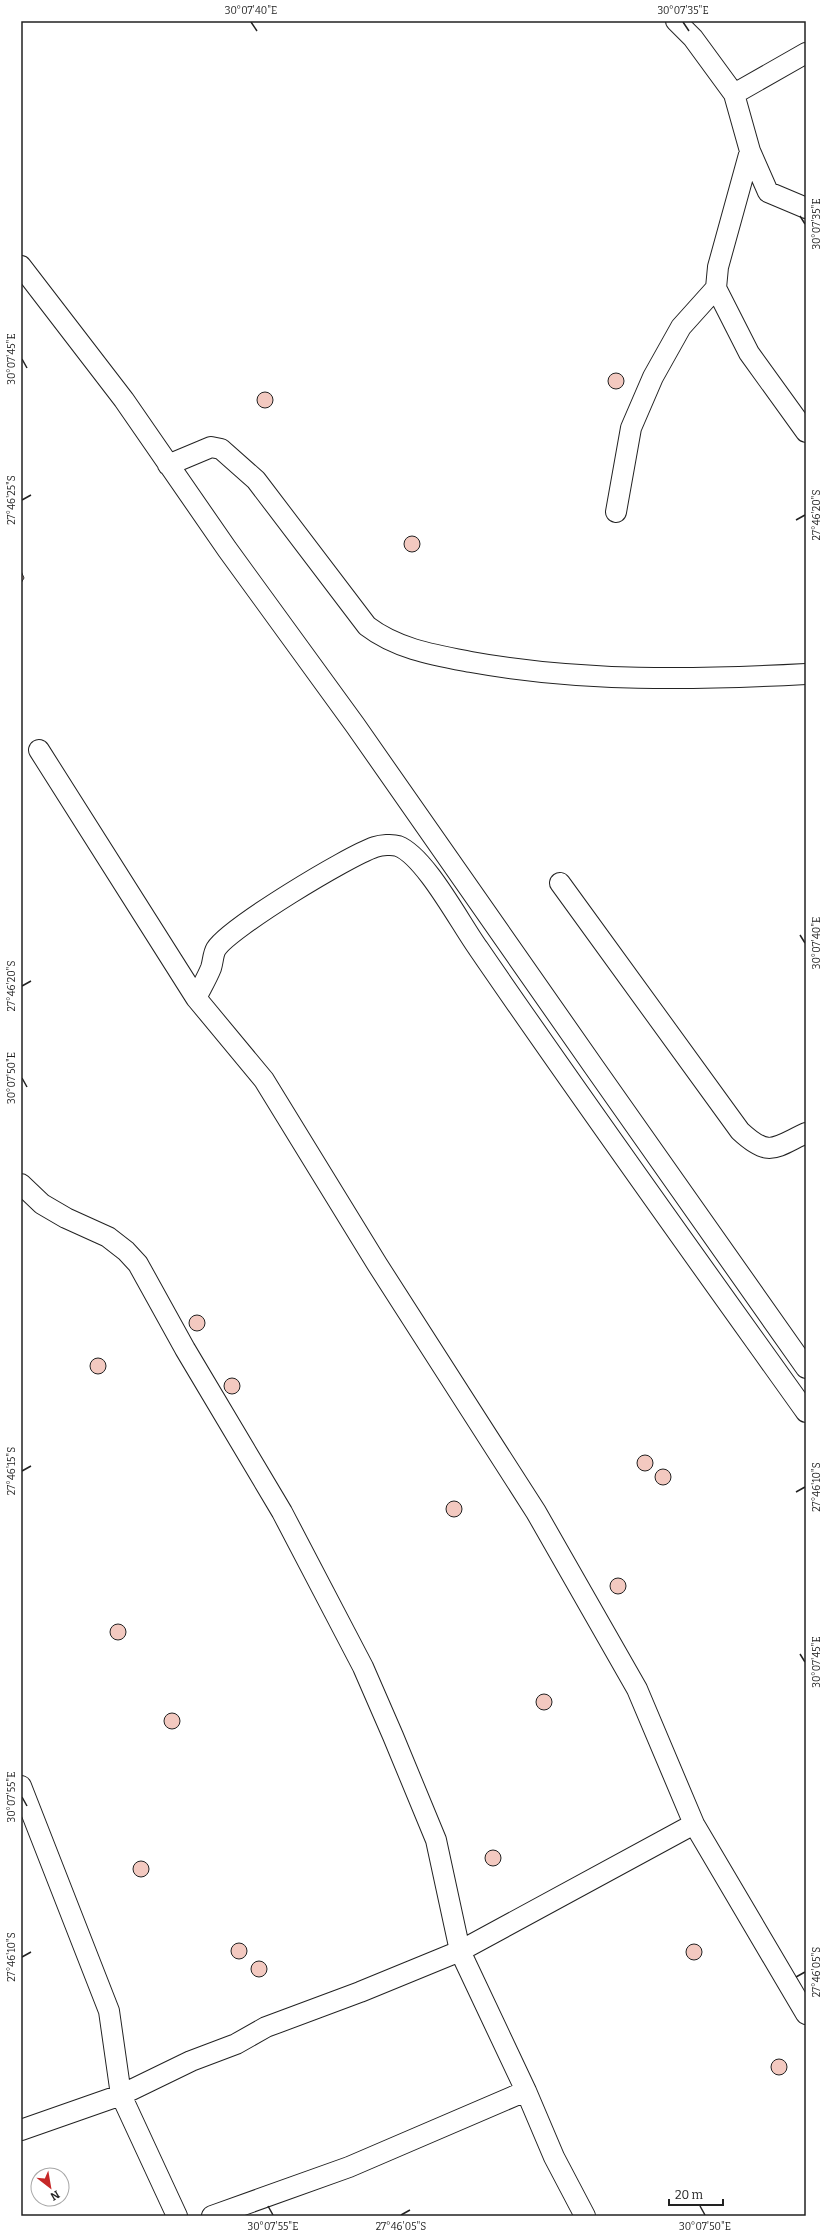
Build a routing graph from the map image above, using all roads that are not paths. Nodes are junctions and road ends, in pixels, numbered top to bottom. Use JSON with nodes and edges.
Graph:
{"nodes":[{"id":1,"x":676,"y":21,"type":"edge"},
{"id":2,"x":806,"y":53,"type":"edge"},
{"id":3,"x":734,"y":94,"type":"junction"},
{"id":4,"x":750,"y":151,"type":"junction"},
{"id":5,"x":806,"y":208,"type":"edge"},
{"id":6,"x":21,"y":266,"type":"edge"},
{"id":7,"x":716,"y":288,"type":"junction"},
{"id":8,"x":806,"y":432,"type":"edge"},
{"id":9,"x":168,"y":465,"type":"junction"},
{"id":10,"x":616,"y":512,"type":"dead end"},
{"id":11,"x":806,"y":674,"type":"edge"},
{"id":12,"x":39,"y":750,"type":"dead end"},
{"id":13,"x":560,"y":883,"type":"dead end"},
{"id":14,"x":196,"y":998,"type":"junction"},
{"id":15,"x":806,"y":1133,"type":"edge"},
{"id":16,"x":21,"y":1184,"type":"edge"},
{"id":17,"x":721,"y":1247,"type":"junction"},
{"id":18,"x":697,"y":1260,"type":"junction"},
{"id":19,"x":803,"y":1358,"type":"edge"},
{"id":20,"x":806,"y":1412,"type":"edge"},
{"id":21,"x":21,"y":1786,"type":"edge"},
{"id":22,"x":694,"y":1824,"type":"junction"},
{"id":23,"x":460,"y":1951,"type":"junction"},
{"id":24,"x":806,"y":2014,"type":"edge"},
{"id":25,"x":526,"y":2091,"type":"junction"},
{"id":26,"x":122,"y":2095,"type":"junction"},
{"id":27,"x":21,"y":2130,"type":"edge"},
{"id":28,"x":177,"y":2216,"type":"edge"},
{"id":29,"x":212,"y":2216,"type":"edge"},
{"id":30,"x":585,"y":2216,"type":"edge"}],
"edges":[{"from":1,"to":3,"type":"street"},
{"from":2,"to":3,"type":"street"},
{"from":3,"to":4,"type":"street"},
{"from":4,"to":5,"type":"street"},
{"from":4,"to":7,"type":"street"},
{"from":6,"to":9,"type":"street"},
{"from":7,"to":8,"type":"street"},
{"from":7,"to":10,"type":"street"},
{"from":9,"to":11,"type":"street"},
{"from":9,"to":17,"type":"street"},
{"from":12,"to":14,"type":"street"},
{"from":13,"to":15,"type":"street"},
{"from":14,"to":18,"type":"street"},
{"from":14,"to":22,"type":"street"},
{"from":16,"to":23,"type":"street"},
{"from":17,"to":18,"type":"street"},
{"from":17,"to":19,"type":"street"},
{"from":18,"to":20,"type":"street"},
{"from":21,"to":26,"type":"street"},
{"from":22,"to":23,"type":"street"},
{"from":22,"to":24,"type":"street"},
{"from":23,"to":25,"type":"street"},
{"from":23,"to":26,"type":"street"},
{"from":25,"to":29,"type":"street"},
{"from":25,"to":30,"type":"street"},
{"from":26,"to":27,"type":"street"},
{"from":26,"to":28,"type":"street"}]}
